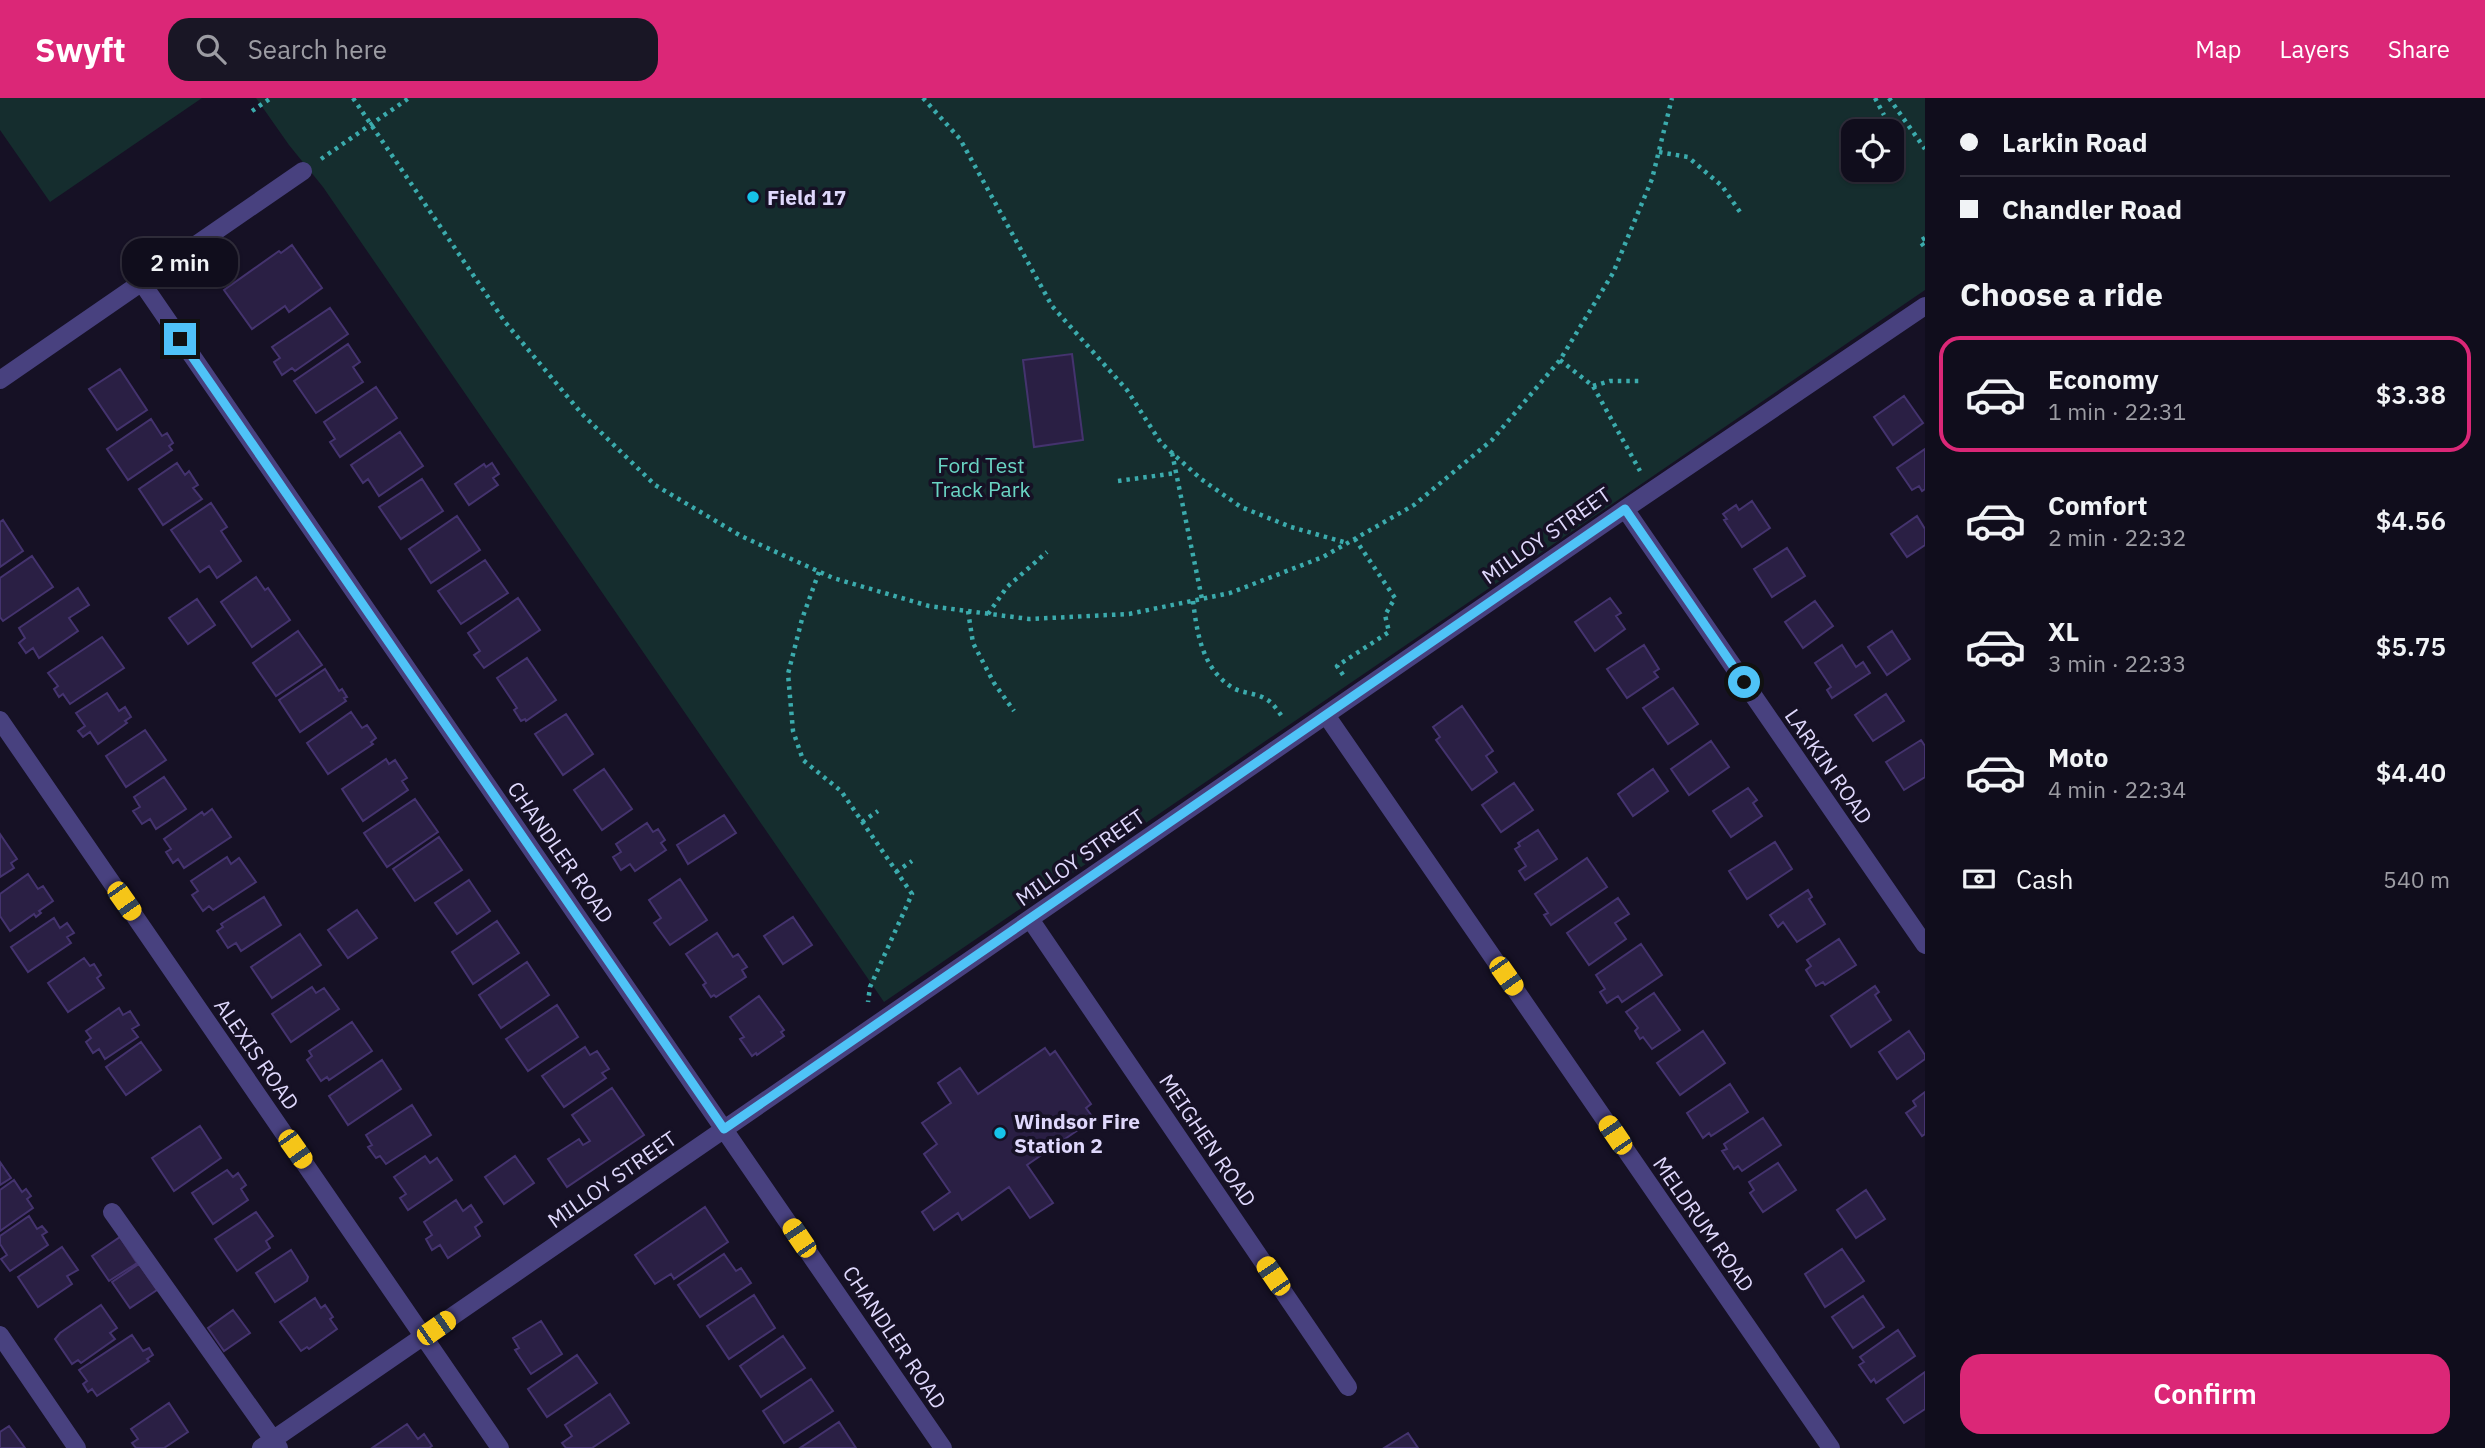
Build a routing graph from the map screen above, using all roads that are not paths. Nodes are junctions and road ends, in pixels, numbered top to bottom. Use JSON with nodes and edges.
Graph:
{"nodes":[{"id":1,"x":303,"y":171,"type":"road end"},
{"id":2,"x":142,"y":283,"type":"junction"},
{"id":3,"x":1925,"y":307,"type":"edge"},
{"id":4,"x":0,"y":380,"type":"edge"},
{"id":5,"x":1625,"y":509,"type":"junction"},
{"id":6,"x":1326,"y":715,"type":"junction"},
{"id":7,"x":0,"y":720,"type":"edge"},
{"id":8,"x":1030,"y":919,"type":"junction"},
{"id":9,"x":1925,"y":945,"type":"edge"},
{"id":10,"x":724,"y":1129,"type":"junction"},
{"id":11,"x":113,"y":1212,"type":"dead end"},
{"id":12,"x":0,"y":1335,"type":"edge"},
{"id":13,"x":424,"y":1336,"type":"junction"},
{"id":14,"x":1348,"y":1387,"type":"dead end"},
{"id":15,"x":271,"y":1445,"type":"edge"},
{"id":16,"x":77,"y":1448,"type":"edge"},
{"id":17,"x":500,"y":1448,"type":"edge"},
{"id":18,"x":943,"y":1448,"type":"edge"},
{"id":19,"x":1830,"y":1448,"type":"edge"}],
"edges":[{"from":1,"to":2,"type":"street"},
{"from":2,"to":4,"type":"street"},
{"from":2,"to":10,"type":"street","name":"CHANDLER ROAD"},
{"from":3,"to":5,"type":"street","name":"MILLOY STREET"},
{"from":5,"to":6,"type":"street","name":"MILLOY STREET"},
{"from":5,"to":9,"type":"street","name":"LARKIN ROAD"},
{"from":6,"to":8,"type":"street","name":"MILLOY STREET"},
{"from":6,"to":19,"type":"street","name":"MELDRUM ROAD"},
{"from":7,"to":13,"type":"street","name":"ALEXIS ROAD"},
{"from":8,"to":10,"type":"street","name":"MILLOY STREET"},
{"from":8,"to":14,"type":"street","name":"MEIGHEN ROAD"},
{"from":10,"to":13,"type":"street","name":"MILLOY STREET"},
{"from":10,"to":18,"type":"street","name":"CHANDLER ROAD"},
{"from":11,"to":15,"type":"street"},
{"from":12,"to":16,"type":"street"},
{"from":13,"to":15,"type":"street","name":"MILLOY STREET"},
{"from":13,"to":17,"type":"street","name":"ALEXIS ROAD"}]}
